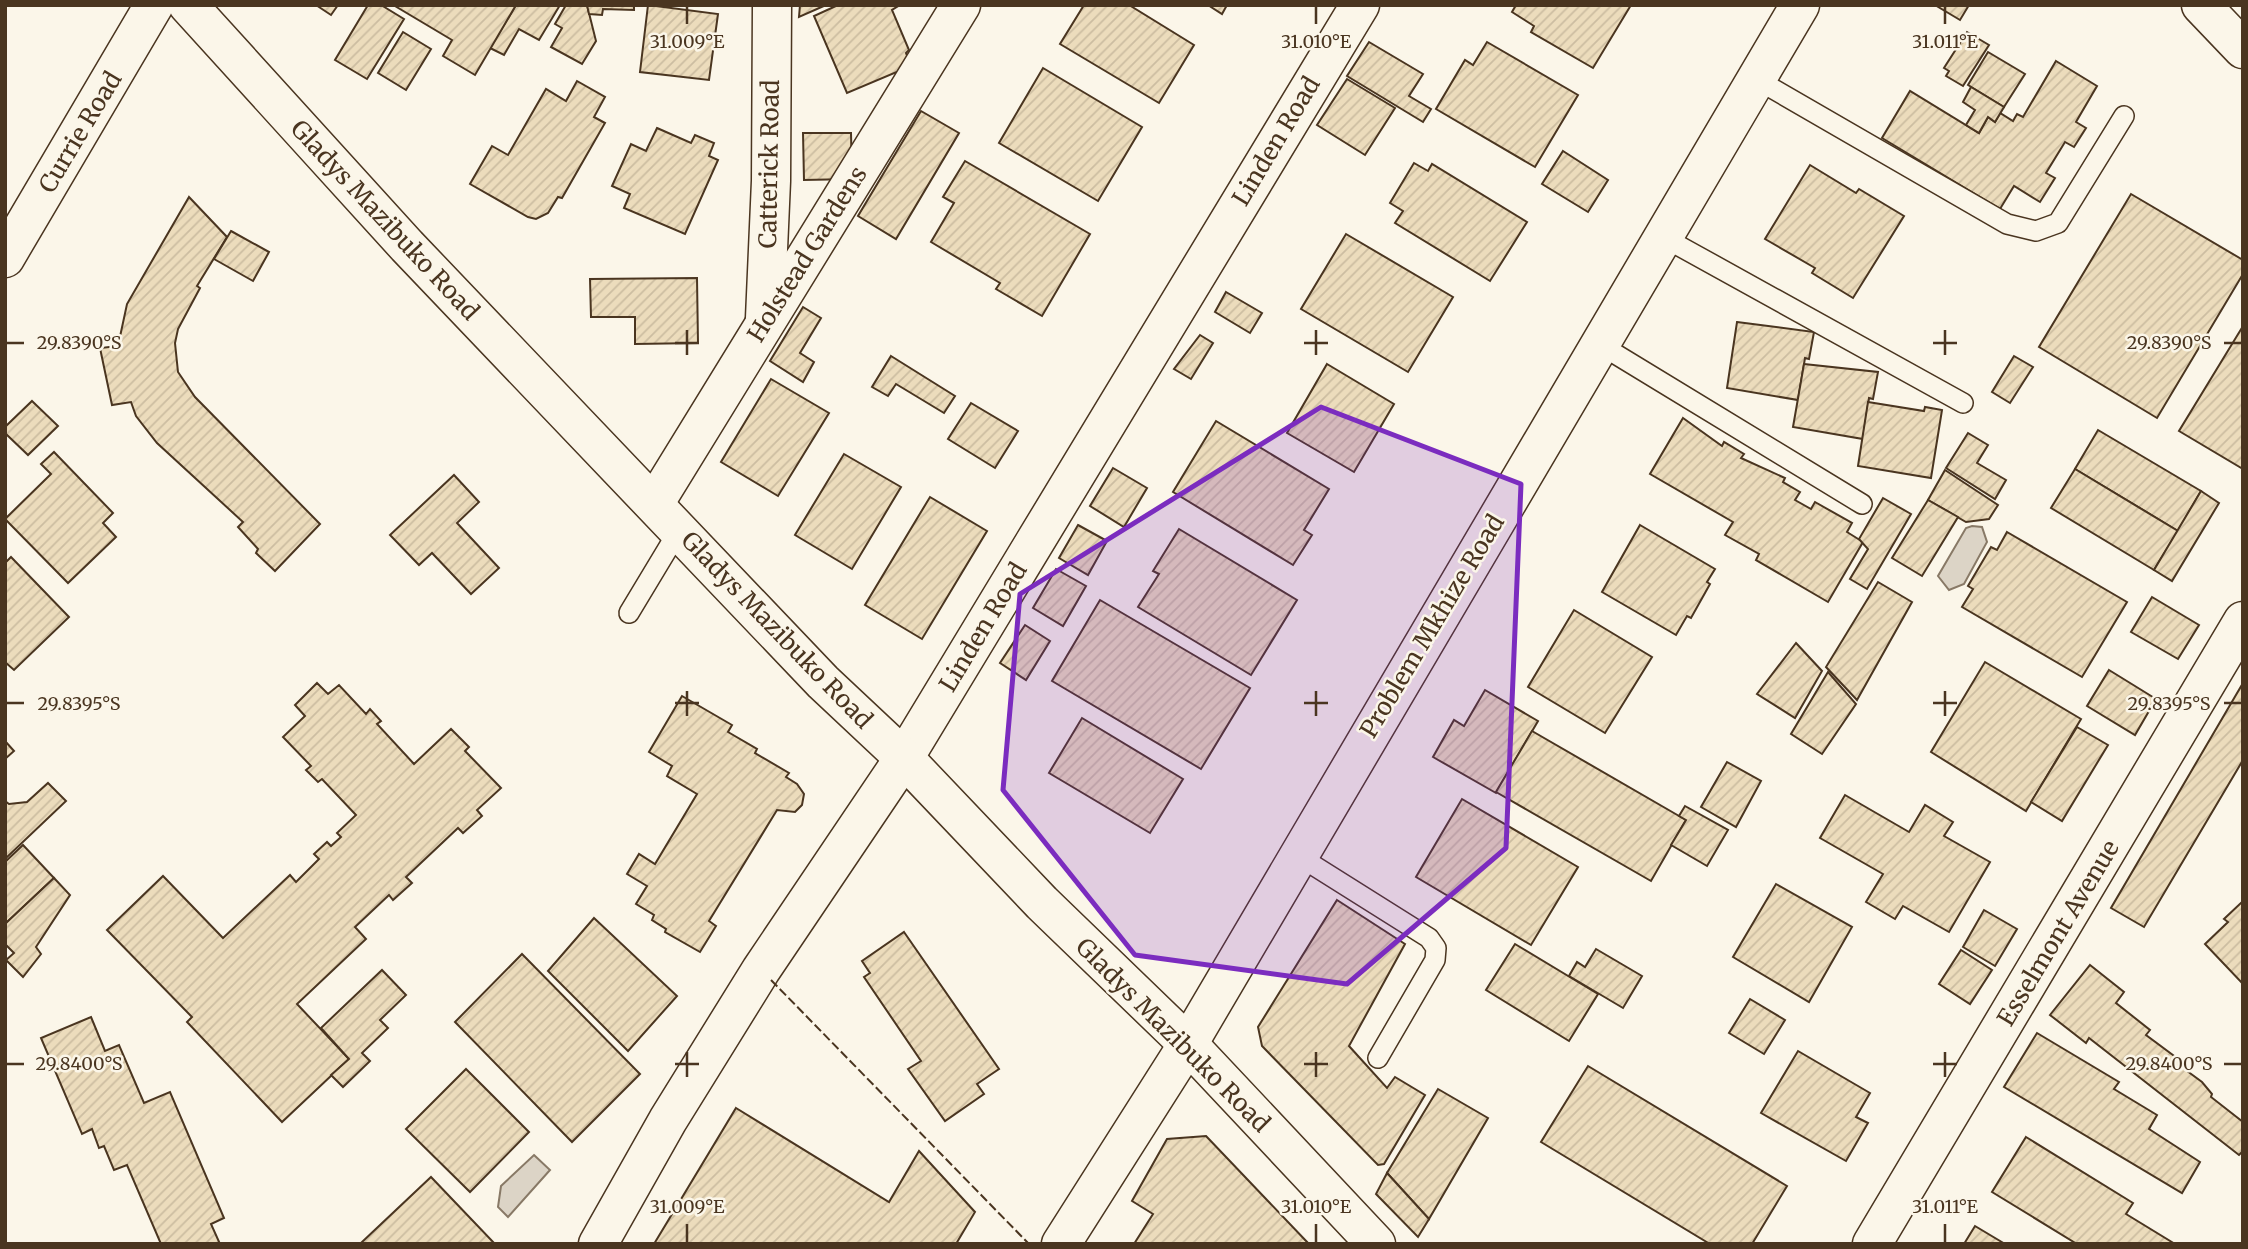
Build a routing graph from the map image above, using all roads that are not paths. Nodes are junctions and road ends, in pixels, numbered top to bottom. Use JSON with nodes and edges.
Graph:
{"nodes":[{"id":1,"x":155,"y":5,"type":"edge"},
{"id":2,"x":188,"y":5,"type":"edge"},
{"id":3,"x":772,"y":5,"type":"edge"},
{"id":4,"x":961,"y":5,"type":"edge"},
{"id":5,"x":1360,"y":5,"type":"edge"},
{"id":6,"x":1800,"y":5,"type":"edge"},
{"id":7,"x":2201,"y":5,"type":"edge"},
{"id":8,"x":2243,"y":49,"type":"edge"},
{"id":9,"x":1756,"y":79,"type":"junction"},
{"id":10,"x":2124,"y":116,"type":"dead end"},
{"id":11,"x":1662,"y":237,"type":"junction"},
{"id":12,"x":5,"y":258,"type":"edge"},
{"id":13,"x":765,"y":322,"type":"junction"},
{"id":14,"x":1599,"y":344,"type":"junction"},
{"id":15,"x":1963,"y":403,"type":"dead end"},
{"id":16,"x":1862,"y":503,"type":"dead end"},
{"id":17,"x":667,"y":517,"type":"junction"},
{"id":18,"x":629,"y":612,"type":"dead end"},
{"id":19,"x":2243,"y":621,"type":"edge"},
{"id":20,"x":904,"y":758,"type":"junction"},
{"id":21,"x":1297,"y":855,"type":"junction"},
{"id":22,"x":1188,"y":1044,"type":"junction"},
{"id":23,"x":1378,"y":1058,"type":"dead end"},
{"id":24,"x":598,"y":1244,"type":"edge"},
{"id":25,"x":1061,"y":1244,"type":"edge"},
{"id":26,"x":1376,"y":1244,"type":"edge"},
{"id":27,"x":1872,"y":1244,"type":"edge"}],
"edges":[{"from":1,"to":12,"type":"street","name":"Currie Road"},
{"from":2,"to":17,"type":"street","name":"Gladys Mazibuko Road"},
{"from":3,"to":13,"type":"street","name":"Catterick Road"},
{"from":4,"to":13,"type":"street","name":"Holstead Gardens"},
{"from":5,"to":20,"type":"street","name":"Linden Road"},
{"from":6,"to":9,"type":"street","name":"Problem Mkhize Road"},
{"from":7,"to":8,"type":"street"},
{"from":9,"to":10,"type":"lane"},
{"from":9,"to":11,"type":"street","name":"Problem Mkhize Road"},
{"from":11,"to":14,"type":"street","name":"Problem Mkhize Road"},
{"from":11,"to":15,"type":"lane"},
{"from":13,"to":17,"type":"street","name":"Holstead Gardens"},
{"from":14,"to":16,"type":"lane"},
{"from":14,"to":21,"type":"street","name":"Problem Mkhize Road"},
{"from":17,"to":18,"type":"lane"},
{"from":17,"to":20,"type":"street","name":"Gladys Mazibuko Road"},
{"from":19,"to":27,"type":"street","name":"Esselmont Avenue"},
{"from":20,"to":22,"type":"street","name":"Gladys Mazibuko Road"},
{"from":20,"to":24,"type":"street","name":"Linden Road"},
{"from":21,"to":22,"type":"street","name":"Problem Mkhize Road"},
{"from":21,"to":23,"type":"lane"},
{"from":22,"to":25,"type":"street","name":"Problem Mkhize Road"},
{"from":22,"to":26,"type":"street","name":"Gladys Mazibuko Road"}]}
